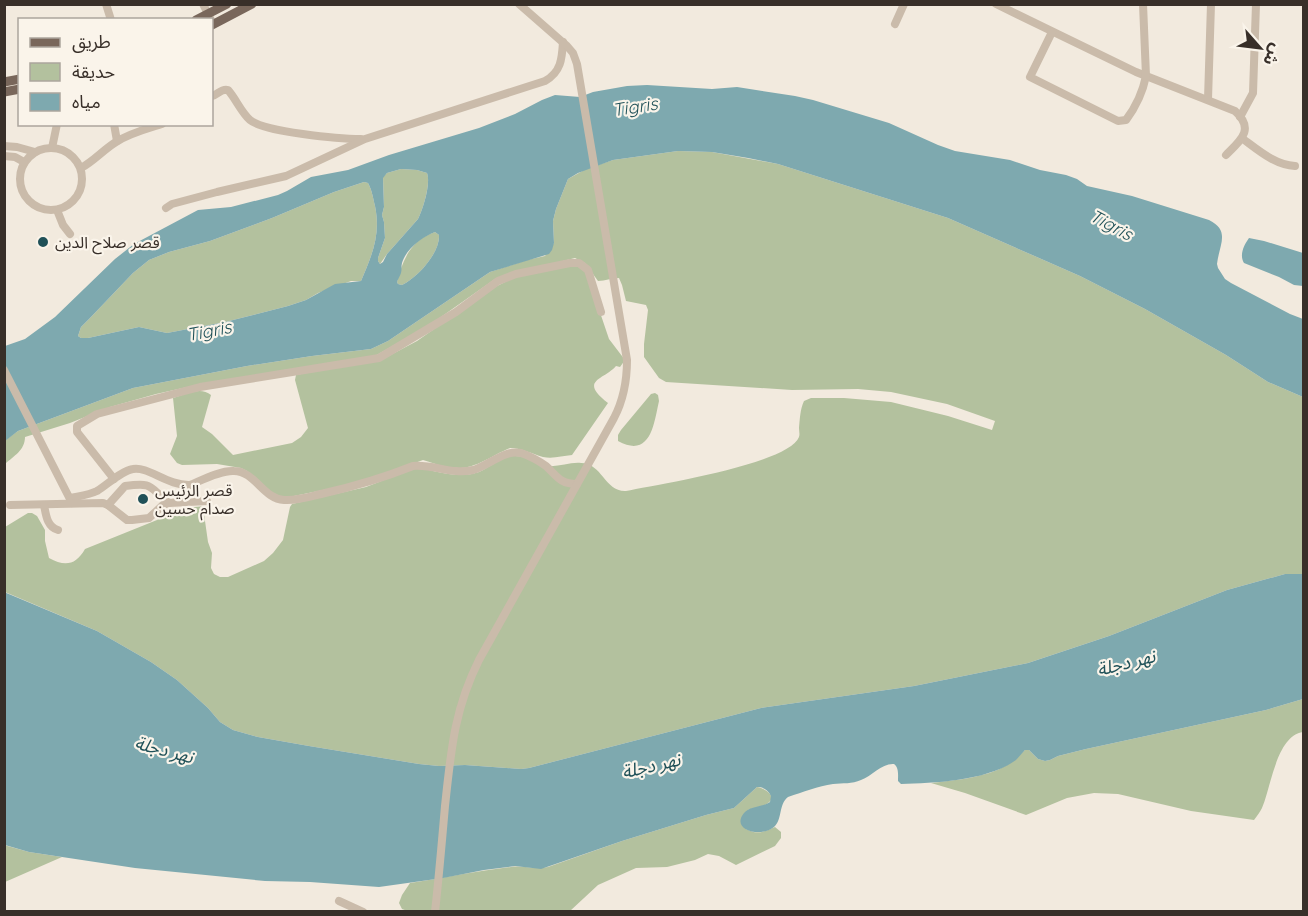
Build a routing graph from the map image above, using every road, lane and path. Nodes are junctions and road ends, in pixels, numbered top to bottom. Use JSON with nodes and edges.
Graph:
{"nodes":[{"id":1,"x":203,"y":4,"type":"edge"},
{"id":2,"x":227,"y":4,"type":"edge"},
{"id":3,"x":252,"y":4,"type":"edge"},
{"id":4,"x":519,"y":4,"type":"edge"},
{"id":5,"x":904,"y":4,"type":"edge"},
{"id":6,"x":996,"y":4,"type":"edge"},
{"id":7,"x":1143,"y":4,"type":"edge"},
{"id":8,"x":1210,"y":4,"type":"edge"},
{"id":9,"x":1256,"y":4,"type":"edge"},
{"id":10,"x":210,"y":18,"type":"edge"},
{"id":11,"x":213,"y":18,"type":"edge"},
{"id":12,"x":213,"y":19,"type":"edge"},
{"id":13,"x":895,"y":24,"type":"dead end"},
{"id":14,"x":1052,"y":32,"type":"junction"},
{"id":15,"x":562,"y":42,"type":"junction"},
{"id":16,"x":1146,"y":76,"type":"junction"},
{"id":17,"x":213,"y":96,"type":"edge"},
{"id":18,"x":1208,"y":99,"type":"junction"},
{"id":19,"x":1240,"y":117,"type":"junction"},
{"id":20,"x":57,"y":126,"type":"edge"},
{"id":21,"x":114,"y":126,"type":"edge"},
{"id":22,"x":156,"y":126,"type":"edge"},
{"id":23,"x":365,"y":139,"type":"junction"},
{"id":24,"x":1243,"y":139,"type":"junction"},
{"id":25,"x":117,"y":141,"type":"junction"},
{"id":26,"x":4,"y":146,"type":"edge"},
{"id":27,"x":52,"y":148,"type":"junction"},
{"id":28,"x":35,"y":152,"type":"junction"},
{"id":29,"x":1226,"y":155,"type":"dead end"},
{"id":30,"x":4,"y":156,"type":"edge"},
{"id":31,"x":24,"y":162,"type":"junction"},
{"id":32,"x":1295,"y":166,"type":"dead end"},
{"id":33,"x":81,"y":168,"type":"junction"},
{"id":34,"x":166,"y":208,"type":"dead end"},
{"id":35,"x":57,"y":210,"type":"junction"},
{"id":36,"x":70,"y":234,"type":"dead end"},
{"id":37,"x":601,"y":312,"type":"dead end"},
{"id":38,"x":4,"y":370,"type":"edge"},
{"id":39,"x":114,"y":479,"type":"junction"},
{"id":40,"x":577,"y":484,"type":"junction"},
{"id":41,"x":71,"y":501,"type":"junction"},
{"id":42,"x":207,"y":501,"type":"dead end"},
{"id":43,"x":168,"y":502,"type":"junction"},
{"id":44,"x":10,"y":505,"type":"dead end"},
{"id":45,"x":44,"y":505,"type":"junction"},
{"id":46,"x":108,"y":505,"type":"junction"},
{"id":47,"x":58,"y":530,"type":"dead end"},
{"id":48,"x":339,"y":901,"type":"dead end"},
{"id":49,"x":363,"y":912,"type":"edge"},
{"id":50,"x":435,"y":912,"type":"edge"}],
"edges":[{"from":1,"to":10,"type":"street"},
{"from":2,"to":11,"type":"main road"},
{"from":3,"to":12,"type":"main road"},
{"from":4,"to":15,"type":"street"},
{"from":5,"to":13,"type":"street"},
{"from":6,"to":14,"type":"street"},
{"from":7,"to":16,"type":"street"},
{"from":8,"to":18,"type":"street"},
{"from":9,"to":19,"type":"street"},
{"from":14,"to":16,"type":"street"},
{"from":14,"to":16,"type":"street"},
{"from":15,"to":23,"type":"street"},
{"from":15,"to":40,"type":"street"},
{"from":16,"to":18,"type":"street"},
{"from":17,"to":23,"type":"street"},
{"from":18,"to":19,"type":"street"},
{"from":19,"to":24,"type":"street"},
{"from":20,"to":27,"type":"street"},
{"from":21,"to":25,"type":"street"},
{"from":22,"to":25,"type":"street"},
{"from":23,"to":34,"type":"street"},
{"from":24,"to":29,"type":"street"},
{"from":24,"to":32,"type":"street"},
{"from":25,"to":33,"type":"street"},
{"from":26,"to":28,"type":"street"},
{"from":27,"to":28,"type":"street"},
{"from":27,"to":33,"type":"street"},
{"from":28,"to":31,"type":"street"},
{"from":30,"to":31,"type":"street"},
{"from":31,"to":35,"type":"street"},
{"from":33,"to":35,"type":"street"},
{"from":35,"to":36,"type":"street"},
{"from":37,"to":39,"type":"street"},
{"from":38,"to":41,"type":"street"},
{"from":39,"to":40,"type":"street"},
{"from":39,"to":41,"type":"street"},
{"from":40,"to":50,"type":"street"},
{"from":41,"to":45,"type":"street"},
{"from":41,"to":46,"type":"street"},
{"from":42,"to":43,"type":"street"},
{"from":43,"to":46,"type":"street"},
{"from":43,"to":46,"type":"street"},
{"from":44,"to":45,"type":"street"},
{"from":45,"to":47,"type":"street"},
{"from":48,"to":49,"type":"street"}]}
